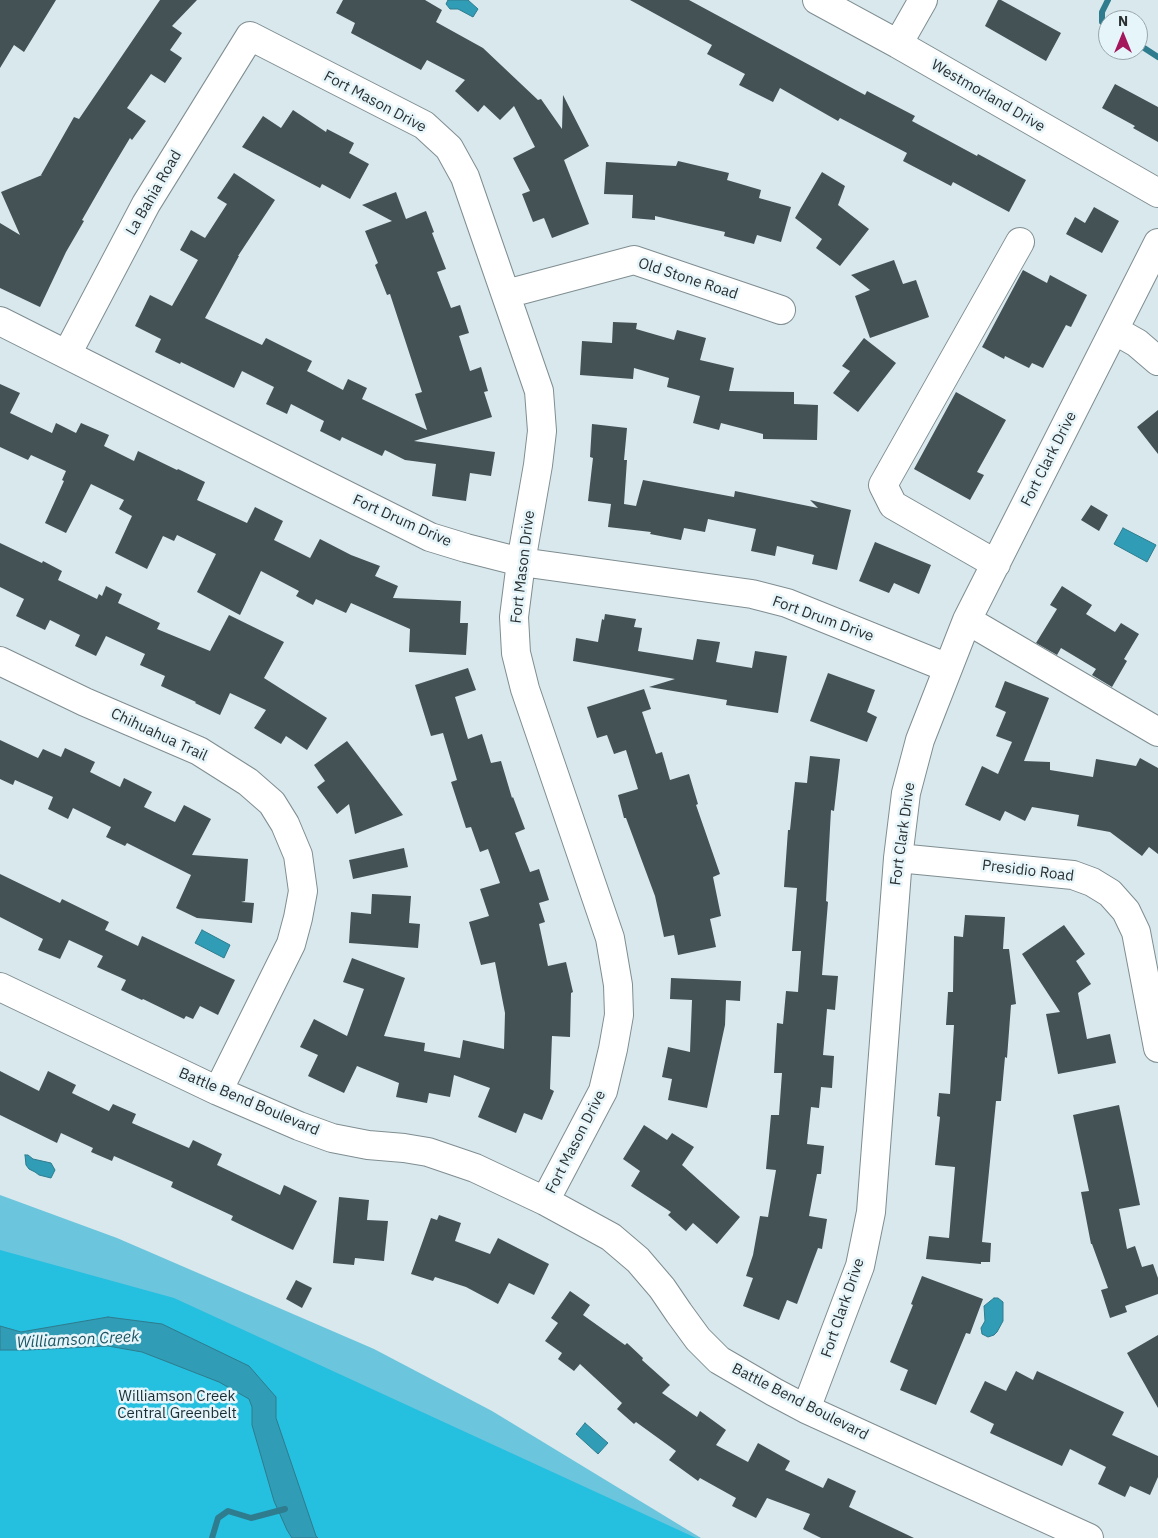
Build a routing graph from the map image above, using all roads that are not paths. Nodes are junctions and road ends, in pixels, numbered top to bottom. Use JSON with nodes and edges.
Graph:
{"nodes":[{"id":1,"x":817,"y":0,"type":"edge"},
{"id":2,"x":922,"y":0,"type":"edge"},
{"id":3,"x":250,"y":36,"type":"joint"},
{"id":4,"x":898,"y":44,"type":"junction"},
{"id":5,"x":1158,"y":193,"type":"edge"},
{"id":6,"x":1020,"y":242,"type":"dead end"},
{"id":7,"x":1158,"y":243,"type":"edge"},
{"id":8,"x":506,"y":294,"type":"junction"},
{"id":9,"x":782,"y":310,"type":"dead end"},
{"id":10,"x":0,"y":321,"type":"edge"},
{"id":11,"x":1114,"y":330,"type":"junction"},
{"id":12,"x":66,"y":354,"type":"junction"},
{"id":13,"x":1158,"y":361,"type":"edge"},
{"id":14,"x":521,"y":562,"type":"junction"},
{"id":15,"x":996,"y":564,"type":"junction"},
{"id":16,"x":967,"y":620,"type":"junction"},
{"id":17,"x":0,"y":661,"type":"edge"},
{"id":18,"x":948,"y":668,"type":"junction"},
{"id":19,"x":1158,"y":732,"type":"edge"},
{"id":20,"x":898,"y":858,"type":"junction"},
{"id":21,"x":0,"y":987,"type":"edge"},
{"id":22,"x":1158,"y":1048,"type":"edge"},
{"id":23,"x":218,"y":1091,"type":"junction"},
{"id":24,"x":545,"y":1201,"type":"junction"},
{"id":25,"x":806,"y":1409,"type":"junction"},
{"id":26,"x":1089,"y":1538,"type":"edge"}],
"edges":[{"from":1,"to":4,"type":"street","name":"Westmorland Drive"},
{"from":2,"to":4,"type":"street"},
{"from":3,"to":8,"type":"street","name":"Fort Mason Drive"},
{"from":3,"to":12,"type":"street","name":"La Bahia Road"},
{"from":4,"to":5,"type":"street","name":"Westmorland Drive"},
{"from":6,"to":15,"type":"street"},
{"from":7,"to":11,"type":"street","name":"Fort Clark Drive"},
{"from":8,"to":9,"type":"street","name":"Old Stone Road"},
{"from":8,"to":14,"type":"street","name":"Fort Mason Drive"},
{"from":10,"to":12,"type":"street","name":"Fort Drum Drive"},
{"from":11,"to":13,"type":"street"},
{"from":11,"to":15,"type":"street","name":"Fort Clark Drive"},
{"from":12,"to":14,"type":"street","name":"Fort Drum Drive"},
{"from":14,"to":18,"type":"street","name":"Fort Drum Drive"},
{"from":14,"to":24,"type":"street","name":"Fort Mason Drive"},
{"from":15,"to":16,"type":"street","name":"Fort Clark Drive"},
{"from":16,"to":18,"type":"street","name":"Fort Clark Drive"},
{"from":16,"to":19,"type":"street"},
{"from":17,"to":23,"type":"street","name":"Chihuahua Trail"},
{"from":18,"to":20,"type":"street","name":"Fort Clark Drive"},
{"from":20,"to":22,"type":"street","name":"Presidio Road"},
{"from":20,"to":25,"type":"street","name":"Fort Clark Drive"},
{"from":21,"to":23,"type":"street","name":"Battle Bend Boulevard"},
{"from":23,"to":24,"type":"street","name":"Battle Bend Boulevard"},
{"from":24,"to":25,"type":"street","name":"Battle Bend Boulevard"},
{"from":25,"to":26,"type":"street","name":"Battle Bend Boulevard"}]}
